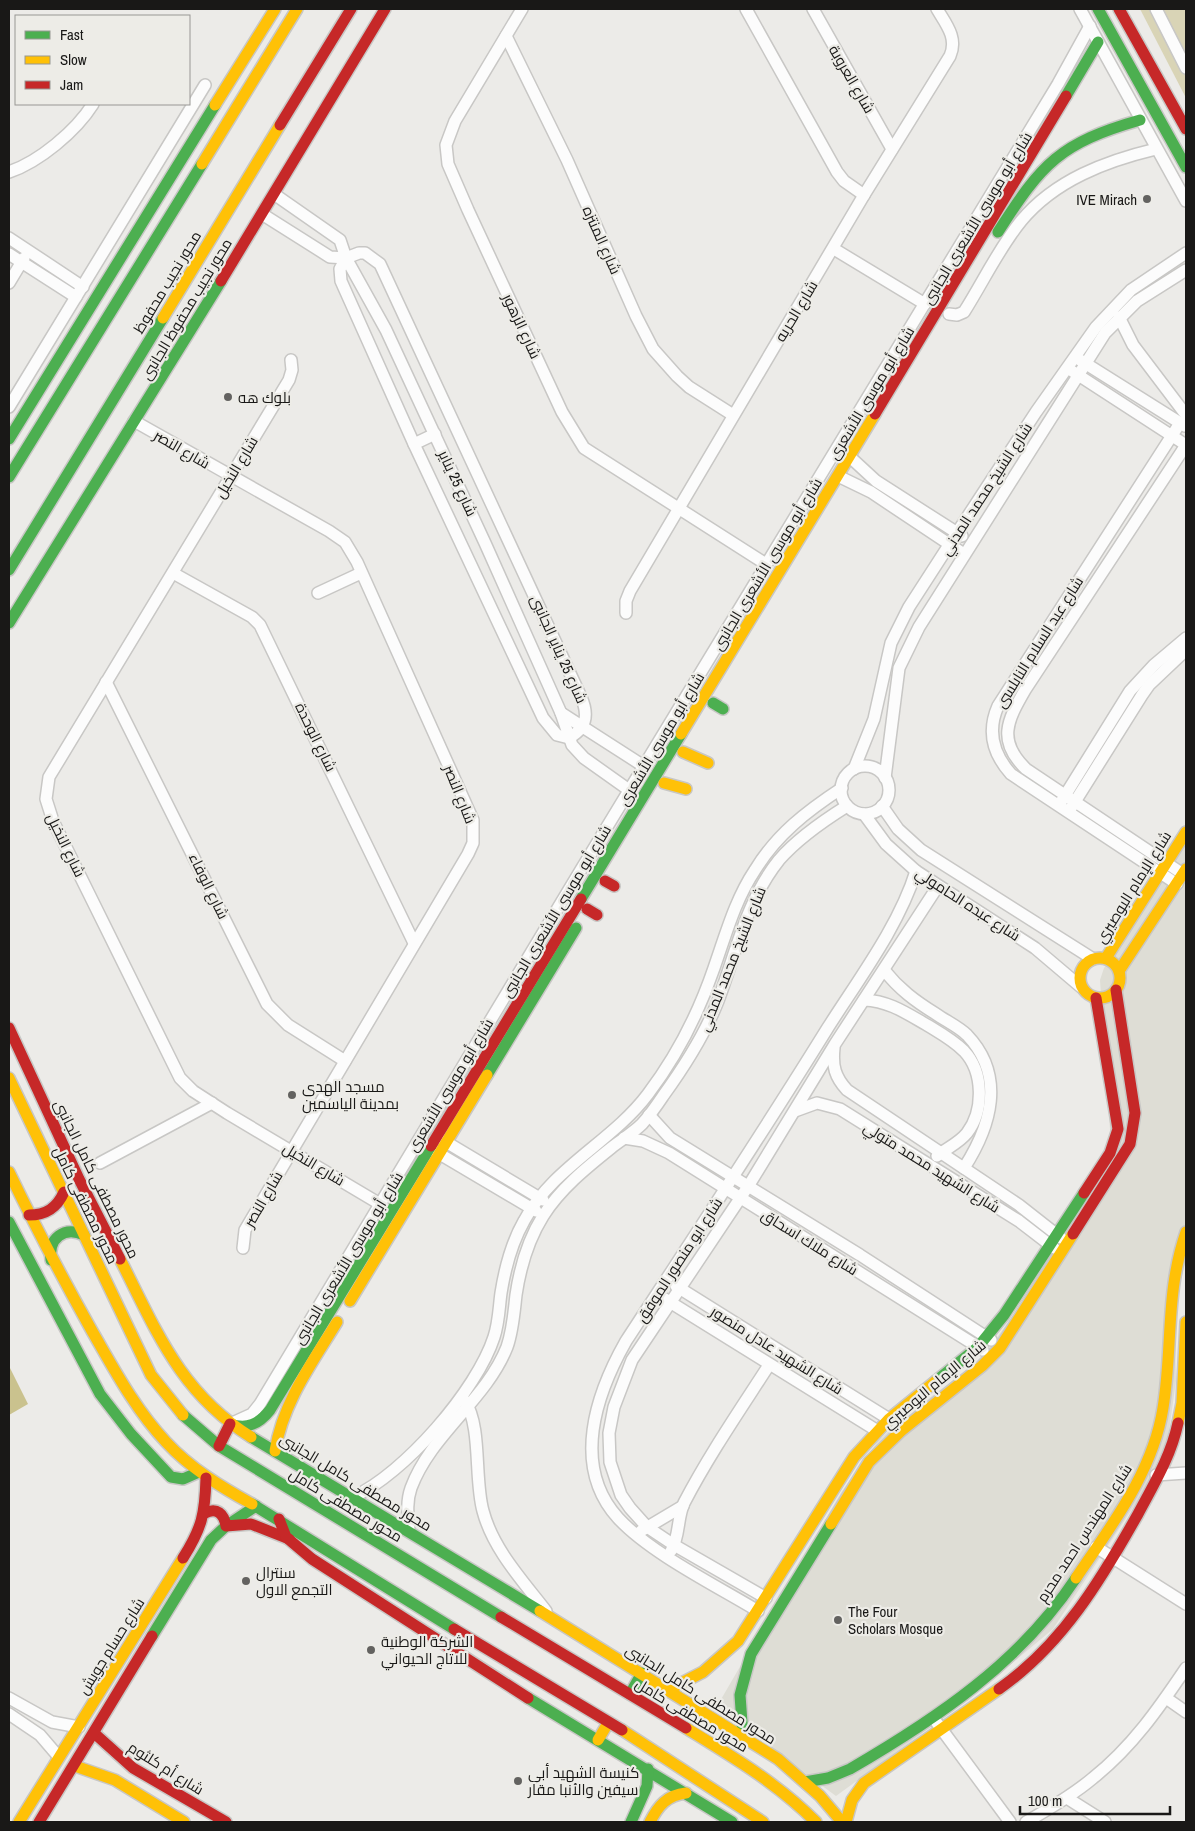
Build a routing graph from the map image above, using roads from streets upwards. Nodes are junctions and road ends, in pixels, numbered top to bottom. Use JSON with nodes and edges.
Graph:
{"nodes":[{"id":1,"x":275,"y":9,"type":"edge"},
{"id":2,"x":297,"y":9,"type":"edge"},
{"id":3,"x":351,"y":9,"type":"edge"},
{"id":4,"x":385,"y":9,"type":"edge"},
{"id":5,"x":522,"y":9,"type":"edge"},
{"id":6,"x":746,"y":9,"type":"edge"},
{"id":7,"x":813,"y":9,"type":"edge"},
{"id":8,"x":938,"y":9,"type":"edge"},
{"id":9,"x":1080,"y":9,"type":"edge"},
{"id":10,"x":1098,"y":9,"type":"edge"},
{"id":11,"x":1119,"y":9,"type":"edge"},
{"id":12,"x":1156,"y":9,"type":"edge"},
{"id":13,"x":1090,"y":26,"type":"junction"},
{"id":14,"x":506,"y":36,"type":"junction"},
{"id":15,"x":1098,"y":42,"type":"junction"},
{"id":16,"x":1186,"y":68,"type":"edge"},
{"id":17,"x":205,"y":85,"type":"dead end"},
{"id":18,"x":92,"y":105,"type":"edge"},
{"id":19,"x":1140,"y":120,"type":"junction"},
{"id":20,"x":1186,"y":129,"type":"edge"},
{"id":21,"x":196,"y":134,"type":"junction"},
{"id":22,"x":213,"y":146,"type":"junction"},
{"id":23,"x":892,"y":149,"type":"junction"},
{"id":24,"x":1156,"y":149,"type":"junction"},
{"id":25,"x":1186,"y":167,"type":"edge"},
{"id":26,"x":9,"y":172,"type":"edge"},
{"id":27,"x":274,"y":194,"type":"junction"},
{"id":28,"x":864,"y":195,"type":"junction"},
{"id":29,"x":1186,"y":200,"type":"edge"},
{"id":30,"x":1008,"y":206,"type":"junction"},
{"id":31,"x":262,"y":214,"type":"junction"},
{"id":32,"x":1027,"y":214,"type":"junction"},
{"id":33,"x":9,"y":238,"type":"edge"},
{"id":34,"x":834,"y":249,"type":"junction"},
{"id":35,"x":28,"y":252,"type":"junction"},
{"id":36,"x":9,"y":254,"type":"edge"},
{"id":37,"x":1186,"y":254,"type":"edge"},
{"id":38,"x":346,"y":258,"type":"junction"},
{"id":39,"x":22,"y":263,"type":"junction"},
{"id":40,"x":1180,"y":268,"type":"edge"},
{"id":41,"x":9,"y":283,"type":"edge"},
{"id":42,"x":83,"y":286,"type":"junction"},
{"id":43,"x":76,"y":297,"type":"junction"},
{"id":44,"x":925,"y":304,"type":"junction"},
{"id":45,"x":949,"y":314,"type":"junction"},
{"id":46,"x":1119,"y":317,"type":"junction"},
{"id":47,"x":1074,"y":356,"type":"junction"},
{"id":48,"x":291,"y":360,"type":"dead end"},
{"id":49,"x":1086,"y":363,"type":"junction"},
{"id":50,"x":1066,"y":367,"type":"junction"},
{"id":51,"x":1078,"y":376,"type":"junction"},
{"id":52,"x":9,"y":408,"type":"edge"},
{"id":53,"x":733,"y":415,"type":"junction"},
{"id":54,"x":134,"y":421,"type":"junction"},
{"id":55,"x":1184,"y":422,"type":"edge"},
{"id":56,"x":435,"y":434,"type":"junction"},
{"id":57,"x":1171,"y":436,"type":"junction"},
{"id":58,"x":9,"y":439,"type":"edge"},
{"id":59,"x":414,"y":444,"type":"junction"},
{"id":60,"x":1186,"y":445,"type":"edge"},
{"id":61,"x":854,"y":460,"type":"junction"},
{"id":62,"x":230,"y":476,"type":"junction"},
{"id":63,"x":9,"y":477,"type":"edge"},
{"id":64,"x":842,"y":479,"type":"junction"},
{"id":65,"x":467,"y":503,"type":"junction"},
{"id":66,"x":677,"y":509,"type":"junction"},
{"id":67,"x":448,"y":513,"type":"junction"},
{"id":68,"x":505,"y":532,"type":"junction"},
{"id":69,"x":957,"y":533,"type":"junction"},
{"id":70,"x":485,"y":543,"type":"junction"},
{"id":71,"x":971,"y":543,"type":"junction"},
{"id":72,"x":950,"y":545,"type":"junction"},
{"id":73,"x":964,"y":554,"type":"junction"},
{"id":74,"x":766,"y":564,"type":"junction"},
{"id":75,"x":9,"y":570,"type":"edge"},
{"id":76,"x":173,"y":573,"type":"junction"},
{"id":77,"x":361,"y":573,"type":"junction"},
{"id":78,"x":36,"y":578,"type":"junction"},
{"id":79,"x":318,"y":593,"type":"dead end"},
{"id":80,"x":9,"y":602,"type":"edge"},
{"id":81,"x":626,"y":614,"type":"dead end"},
{"id":82,"x":9,"y":623,"type":"edge"},
{"id":83,"x":1186,"y":638,"type":"edge"},
{"id":84,"x":1186,"y":650,"type":"edge"},
{"id":85,"x":1023,"y":666,"type":"junction"},
{"id":86,"x":728,"y":668,"type":"junction"},
{"id":87,"x":1037,"y":674,"type":"junction"},
{"id":88,"x":106,"y":682,"type":"junction"},
{"id":89,"x":1144,"y":682,"type":"junction"},
{"id":90,"x":562,"y":713,"type":"junction"},
{"id":91,"x":993,"y":721,"type":"junction"},
{"id":92,"x":1008,"y":724,"type":"junction"},
{"id":93,"x":584,"y":727,"type":"junction"},
{"id":94,"x":569,"y":738,"type":"junction"},
{"id":95,"x":683,"y":752,"type":"junction"},
{"id":96,"x":708,"y":763,"type":"dead end"},
{"id":97,"x":645,"y":767,"type":"junction"},
{"id":98,"x":854,"y":769,"type":"junction"},
{"id":99,"x":885,"y":778,"type":"junction"},
{"id":100,"x":664,"y":783,"type":"junction"},
{"id":101,"x":842,"y":788,"type":"junction"},
{"id":102,"x":686,"y":789,"type":"dead end"},
{"id":103,"x":629,"y":790,"type":"junction"},
{"id":104,"x":1066,"y":804,"type":"junction"},
{"id":105,"x":847,"y":806,"type":"junction"},
{"id":106,"x":882,"y":806,"type":"junction"},
{"id":107,"x":864,"y":814,"type":"junction"},
{"id":108,"x":1186,"y":832,"type":"edge"},
{"id":109,"x":1163,"y":868,"type":"junction"},
{"id":110,"x":916,"y":871,"type":"junction"},
{"id":111,"x":1182,"y":876,"type":"edge"},
{"id":112,"x":938,"y":886,"type":"junction"},
{"id":113,"x":414,"y":943,"type":"junction"},
{"id":114,"x":1093,"y":958,"type":"junction"},
{"id":115,"x":1106,"y":958,"type":"junction"},
{"id":116,"x":884,"y":970,"type":"junction"},
{"id":117,"x":1119,"y":972,"type":"junction"},
{"id":118,"x":861,"y":976,"type":"junction"},
{"id":119,"x":874,"y":984,"type":"junction"},
{"id":120,"x":1080,"y":987,"type":"junction"},
{"id":121,"x":1116,"y":990,"type":"junction"},
{"id":122,"x":1096,"y":998,"type":"junction"},
{"id":123,"x":864,"y":1000,"type":"junction"},
{"id":124,"x":9,"y":1028,"type":"edge"},
{"id":125,"x":835,"y":1044,"type":"junction"},
{"id":126,"x":345,"y":1061,"type":"junction"},
{"id":127,"x":9,"y":1078,"type":"edge"},
{"id":128,"x":797,"y":1079,"type":"junction"},
{"id":129,"x":810,"y":1086,"type":"junction"},
{"id":130,"x":212,"y":1104,"type":"junction"},
{"id":131,"x":795,"y":1111,"type":"junction"},
{"id":132,"x":650,"y":1115,"type":"junction"},
{"id":133,"x":624,"y":1138,"type":"junction"},
{"id":134,"x":442,"y":1139,"type":"junction"},
{"id":135,"x":291,"y":1150,"type":"junction"},
{"id":136,"x":435,"y":1151,"type":"junction"},
{"id":137,"x":940,"y":1153,"type":"junction"},
{"id":138,"x":100,"y":1163,"type":"dead end"},
{"id":139,"x":927,"y":1163,"type":"junction"},
{"id":140,"x":964,"y":1168,"type":"junction"},
{"id":141,"x":9,"y":1172,"type":"edge"},
{"id":142,"x":734,"y":1176,"type":"junction"},
{"id":143,"x":749,"y":1185,"type":"junction"},
{"id":144,"x":726,"y":1189,"type":"junction"},
{"id":145,"x":64,"y":1192,"type":"junction"},
{"id":146,"x":538,"y":1197,"type":"junction"},
{"id":147,"x":740,"y":1198,"type":"junction"},
{"id":148,"x":380,"y":1204,"type":"junction"},
{"id":149,"x":552,"y":1204,"type":"junction"},
{"id":150,"x":531,"y":1208,"type":"junction"},
{"id":151,"x":30,"y":1215,"type":"junction"},
{"id":152,"x":544,"y":1215,"type":"junction"},
{"id":153,"x":10,"y":1228,"type":"edge"},
{"id":154,"x":1186,"y":1232,"type":"edge"},
{"id":155,"x":1056,"y":1234,"type":"junction"},
{"id":156,"x":84,"y":1235,"type":"junction"},
{"id":157,"x":1048,"y":1244,"type":"junction"},
{"id":158,"x":243,"y":1248,"type":"dead end"},
{"id":159,"x":1064,"y":1249,"type":"junction"},
{"id":160,"x":52,"y":1260,"type":"junction"},
{"id":161,"x":666,"y":1280,"type":"junction"},
{"id":162,"x":681,"y":1289,"type":"junction"},
{"id":163,"x":657,"y":1294,"type":"junction"},
{"id":164,"x":671,"y":1303,"type":"junction"},
{"id":165,"x":1186,"y":1322,"type":"edge"},
{"id":166,"x":986,"y":1337,"type":"junction"},
{"id":167,"x":978,"y":1347,"type":"junction"},
{"id":168,"x":1000,"y":1348,"type":"junction"},
{"id":169,"x":992,"y":1357,"type":"junction"},
{"id":170,"x":769,"y":1365,"type":"junction"},
{"id":171,"x":462,"y":1396,"type":"junction"},
{"id":172,"x":469,"y":1406,"type":"junction"},
{"id":173,"x":1163,"y":1409,"type":"junction"},
{"id":174,"x":1183,"y":1418,"type":"edge"},
{"id":175,"x":888,"y":1419,"type":"junction"},
{"id":176,"x":230,"y":1424,"type":"junction"},
{"id":177,"x":876,"y":1430,"type":"junction"},
{"id":178,"x":220,"y":1446,"type":"junction"},
{"id":179,"x":275,"y":1451,"type":"junction"},
{"id":180,"x":1142,"y":1473,"type":"junction"},
{"id":181,"x":1186,"y":1473,"type":"edge"},
{"id":182,"x":203,"y":1475,"type":"junction"},
{"id":183,"x":1160,"y":1476,"type":"junction"},
{"id":184,"x":353,"y":1497,"type":"junction"},
{"id":185,"x":256,"y":1506,"type":"junction"},
{"id":186,"x":683,"y":1506,"type":"junction"},
{"id":187,"x":204,"y":1513,"type":"junction"},
{"id":188,"x":279,"y":1520,"type":"junction"},
{"id":189,"x":226,"y":1526,"type":"junction"},
{"id":190,"x":647,"y":1526,"type":"junction"},
{"id":191,"x":409,"y":1532,"type":"junction"},
{"id":192,"x":636,"y":1535,"type":"junction"},
{"id":193,"x":289,"y":1539,"type":"junction"},
{"id":194,"x":674,"y":1546,"type":"junction"},
{"id":195,"x":1096,"y":1547,"type":"junction"},
{"id":196,"x":668,"y":1556,"type":"junction"},
{"id":197,"x":1113,"y":1559,"type":"junction"},
{"id":198,"x":766,"y":1598,"type":"junction"},
{"id":199,"x":1186,"y":1604,"type":"edge"},
{"id":200,"x":758,"y":1611,"type":"junction"},
{"id":201,"x":550,"y":1617,"type":"junction"},
{"id":202,"x":146,"y":1618,"type":"junction"},
{"id":203,"x":160,"y":1626,"type":"junction"},
{"id":204,"x":748,"y":1628,"type":"junction"},
{"id":205,"x":762,"y":1636,"type":"junction"},
{"id":206,"x":1186,"y":1668,"type":"edge"},
{"id":207,"x":642,"y":1673,"type":"junction"},
{"id":208,"x":668,"y":1690,"type":"junction"},
{"id":209,"x":630,"y":1694,"type":"junction"},
{"id":210,"x":9,"y":1698,"type":"edge"},
{"id":211,"x":1166,"y":1698,"type":"junction"},
{"id":212,"x":1186,"y":1712,"type":"edge"},
{"id":213,"x":9,"y":1714,"type":"edge"},
{"id":214,"x":934,"y":1718,"type":"junction"},
{"id":215,"x":608,"y":1723,"type":"junction"},
{"id":216,"x":79,"y":1727,"type":"junction"},
{"id":217,"x":942,"y":1730,"type":"junction"},
{"id":218,"x":94,"y":1733,"type":"junction"},
{"id":219,"x":743,"y":1737,"type":"junction"},
{"id":220,"x":598,"y":1740,"type":"junction"},
{"id":221,"x":58,"y":1756,"type":"junction"},
{"id":222,"x":75,"y":1766,"type":"junction"},
{"id":223,"x":648,"y":1769,"type":"junction"},
{"id":224,"x":805,"y":1782,"type":"junction"},
{"id":225,"x":686,"y":1793,"type":"junction"},
{"id":226,"x":643,"y":1798,"type":"junction"},
{"id":227,"x":1067,"y":1798,"type":"junction"},
{"id":228,"x":659,"y":1805,"type":"junction"},
{"id":229,"x":19,"y":1822,"type":"edge"},
{"id":230,"x":39,"y":1822,"type":"edge"},
{"id":231,"x":182,"y":1822,"type":"edge"},
{"id":232,"x":226,"y":1822,"type":"edge"},
{"id":233,"x":631,"y":1822,"type":"edge"},
{"id":234,"x":650,"y":1822,"type":"edge"},
{"id":235,"x":732,"y":1822,"type":"edge"},
{"id":236,"x":764,"y":1822,"type":"edge"},
{"id":237,"x":816,"y":1822,"type":"edge"},
{"id":238,"x":842,"y":1822,"type":"edge"},
{"id":239,"x":846,"y":1822,"type":"edge"},
{"id":240,"x":1010,"y":1822,"type":"edge"},
{"id":241,"x":1026,"y":1822,"type":"edge"},
{"id":242,"x":1105,"y":1822,"type":"edge"}],
"edges":[{"from":1,"to":21,"type":"street"},
{"from":2,"to":22,"type":"street"},
{"from":3,"to":75,"type":"street","name":"محور نجيب محفوظ"},
{"from":4,"to":27,"type":"street","name":"محور نجيب محفوظ الجانبى"},
{"from":5,"to":14,"type":"street","name":"شارع الزهور"},
{"from":6,"to":28,"type":"street"},
{"from":7,"to":23,"type":"street","name":"شارع العروبة"},
{"from":8,"to":23,"type":"street","name":"شارع الحريه"},
{"from":9,"to":13,"type":"street"},
{"from":10,"to":25,"type":"street"},
{"from":11,"to":20,"type":"street"},
{"from":12,"to":16,"type":"street"},
{"from":13,"to":15,"type":"street"},
{"from":13,"to":44,"type":"street","name":"شارع أبو موسى الأشعرى الجانبى"},
{"from":14,"to":53,"type":"street","name":"شارع المنتزه"},
{"from":14,"to":66,"type":"street","name":"شارع الزهور"},
{"from":15,"to":19,"type":"street"},
{"from":15,"to":30,"type":"street","name":"شارع أبو موسى الأشعرى"},
{"from":17,"to":42,"type":"street"},
{"from":18,"to":26,"type":"street"},
{"from":19,"to":24,"type":"street"},
{"from":19,"to":30,"type":"street","name":"شارع أبو موسى الأشعرى"},
{"from":21,"to":22,"type":"street"},
{"from":21,"to":58,"type":"street"},
{"from":22,"to":63,"type":"street"},
{"from":23,"to":28,"type":"street","name":"شارع الحريه"},
{"from":24,"to":29,"type":"street"},
{"from":24,"to":32,"type":"street"},
{"from":27,"to":31,"type":"street","name":"محور نجيب محفوظ الجانبى"},
{"from":27,"to":38,"type":"street","name":"شارع 25 يناير"},
{"from":28,"to":34,"type":"street","name":"شارع الحريه"},
{"from":30,"to":32,"type":"street"},
{"from":30,"to":45,"type":"street","name":"شارع أبو موسى الأشعرى"},
{"from":30,"to":61,"type":"street","name":"شارع أبو موسى الأشعرى"},
{"from":31,"to":38,"type":"street"},
{"from":31,"to":54,"type":"street","name":"محور نجيب محفوظ الجانبى"},
{"from":32,"to":45,"type":"street"},
{"from":33,"to":35,"type":"street"},
{"from":34,"to":44,"type":"street"},
{"from":34,"to":53,"type":"street","name":"شارع الحريه"},
{"from":35,"to":39,"type":"street"},
{"from":35,"to":42,"type":"street"},
{"from":36,"to":39,"type":"street"},
{"from":37,"to":40,"type":"street","name":"شارع الشيخ محمد المدني"},
{"from":38,"to":56,"type":"street","name":"شارع 25 يناير"},
{"from":38,"to":59,"type":"street"},
{"from":38,"to":68,"type":"street","name":"شارع 25 يناير الجانبى"},
{"from":39,"to":41,"type":"street"},
{"from":39,"to":43,"type":"street"},
{"from":40,"to":46,"type":"street","name":"شارع الشيخ محمد المدني"},
{"from":40,"to":47,"type":"street","name":"شارع الشيخ محمد المدني"},
{"from":42,"to":43,"type":"street"},
{"from":43,"to":52,"type":"street"},
{"from":44,"to":74,"type":"street","name":"شارع أبو موسى الأشعرى الجانبى"},
{"from":45,"to":61,"type":"street","name":"شارع أبو موسى الأشعرى"},
{"from":46,"to":49,"type":"street","name":"شارع الشيخ محمد المدني"},
{"from":46,"to":55,"type":"street"},
{"from":47,"to":49,"type":"street"},
{"from":47,"to":50,"type":"street","name":"شارع الشيخ محمد المدني"},
{"from":48,"to":62,"type":"street","name":"شارع النخيل"},
{"from":49,"to":51,"type":"street","name":"شارع الشيخ محمد المدني"},
{"from":49,"to":55,"type":"street"},
{"from":50,"to":51,"type":"street"},
{"from":50,"to":69,"type":"street","name":"شارع الشيخ محمد المدني"},
{"from":51,"to":57,"type":"street"},
{"from":51,"to":71,"type":"street","name":"شارع الشيخ محمد المدني"},
{"from":53,"to":66,"type":"street","name":"شارع الحريه"},
{"from":54,"to":62,"type":"street","name":"شارع النصر"},
{"from":54,"to":78,"type":"street","name":"محور نجيب محفوظ الجانبى"},
{"from":55,"to":57,"type":"street","name":"شارع عبد السلام النابلسى"},
{"from":56,"to":59,"type":"street"},
{"from":56,"to":65,"type":"street","name":"شارع 25 يناير"},
{"from":57,"to":60,"type":"street"},
{"from":57,"to":85,"type":"street","name":"شارع عبد السلام النابلسى"},
{"from":59,"to":67,"type":"street"},
{"from":60,"to":87,"type":"street","name":"شارع عبد السلام النابلسى"},
{"from":61,"to":64,"type":"street","name":"شارع أبو موسى الأشعرى"},
{"from":61,"to":69,"type":"street"},
{"from":62,"to":76,"type":"street","name":"شارع النخيل"},
{"from":62,"to":77,"type":"street","name":"شارع النصر"},
{"from":64,"to":72,"type":"street"},
{"from":64,"to":86,"type":"street","name":"شارع أبو موسى الأشعرى"},
{"from":65,"to":67,"type":"street"},
{"from":65,"to":70,"type":"street","name":"شارع 25 يناير"},
{"from":66,"to":74,"type":"street","name":"شارع الزهور"},
{"from":66,"to":81,"type":"street","name":"شارع الحريه"},
{"from":67,"to":94,"type":"street"},
{"from":68,"to":70,"type":"street"},
{"from":68,"to":93,"type":"street","name":"شارع 25 يناير الجانبى"},
{"from":69,"to":71,"type":"street"},
{"from":69,"to":72,"type":"street","name":"شارع الشيخ محمد المدني"},
{"from":70,"to":90,"type":"street","name":"شارع 25 يناير"},
{"from":71,"to":73,"type":"street","name":"شارع الشيخ محمد المدني"},
{"from":72,"to":73,"type":"street"},
{"from":72,"to":98,"type":"street","name":"شارع الشيخ محمد المدني"},
{"from":73,"to":99,"type":"street","name":"شارع الشيخ محمد المدني"},
{"from":74,"to":97,"type":"street","name":"شارع أبو موسى الأشعرى الجانبى"},
{"from":76,"to":88,"type":"street","name":"شارع النخيل"},
{"from":76,"to":113,"type":"street","name":"شارع الوحدة"},
{"from":77,"to":79,"type":"street"},
{"from":77,"to":113,"type":"street","name":"شارع النصر"},
{"from":78,"to":80,"type":"street"},
{"from":78,"to":82,"type":"street","name":"محور نجيب محفوظ الجانبى"},
{"from":83,"to":89,"type":"street"},
{"from":84,"to":89,"type":"street"},
{"from":85,"to":87,"type":"street"},
{"from":85,"to":91,"type":"street","name":"شارع عبد السلام النابلسى"},
{"from":86,"to":95,"type":"street","name":"شارع أبو موسى الأشعرى"},
{"from":86,"to":134,"type":"street","name":"شارع أبو موسى الأشعرى"},
{"from":87,"to":92,"type":"street","name":"شارع عبد السلام النابلسى"},
{"from":88,"to":126,"type":"street","name":"شارع الوفاء"},
{"from":88,"to":130,"type":"street","name":"شارع النخيل"},
{"from":89,"to":104,"type":"street"},
{"from":90,"to":93,"type":"street"},
{"from":90,"to":94,"type":"street","name":"شارع 25 يناير"},
{"from":91,"to":92,"type":"street"},
{"from":91,"to":104,"type":"street","name":"شارع عبد السلام النابلسى"},
{"from":92,"to":104,"type":"street","name":"شارع عبد السلام النابلسى"},
{"from":93,"to":94,"type":"street"},
{"from":93,"to":97,"type":"street"},
{"from":94,"to":103,"type":"street","name":"شارع 25 يناير"},
{"from":95,"to":96,"type":"street"},
{"from":95,"to":100,"type":"street","name":"شارع أبو موسى الأشعرى"},
{"from":97,"to":103,"type":"street","name":"شارع أبو موسى الأشعرى الجانبى"},
{"from":98,"to":99,"type":"street"},
{"from":98,"to":101,"type":"street"},
{"from":99,"to":106,"type":"street"},
{"from":100,"to":102,"type":"street"},
{"from":100,"to":134,"type":"street","name":"شارع أبو موسى الأشعرى"},
{"from":101,"to":105,"type":"street"},
{"from":101,"to":146,"type":"street","name":"شارع الشيخ محمد المدني"},
{"from":103,"to":148,"type":"street","name":"شارع أبو موسى الأشعرى الجانبى"},
{"from":104,"to":109,"type":"street","name":"شارع عبد السلام النابلسى"},
{"from":105,"to":107,"type":"street"},
{"from":105,"to":132,"type":"street","name":"شارع الشيخ محمد المدني"},
{"from":106,"to":107,"type":"street"},
{"from":106,"to":114,"type":"street","name":"شارع عبده الحامولي"},
{"from":107,"to":110,"type":"street","name":"شارع عبده الحامولي"},
{"from":108,"to":109,"type":"street","name":"شارع الإمام البوصيري"},
{"from":109,"to":111,"type":"street","name":"شارع عبد السلام النابلسى"},
{"from":109,"to":115,"type":"street","name":"شارع الإمام البوصيري"},
{"from":110,"to":112,"type":"street","name":"شارع عبده الحامولي"},
{"from":110,"to":118,"type":"street","name":"شارع ابو منصور الموفق"},
{"from":111,"to":117,"type":"street"},
{"from":112,"to":116,"type":"street","name":"شارع ابو منصور الموفق"},
{"from":112,"to":120,"type":"street","name":"شارع عبده الحامولي"},
{"from":113,"to":126,"type":"street","name":"شارع النصر"},
{"from":114,"to":115,"type":"street"},
{"from":114,"to":120,"type":"street"},
{"from":115,"to":117,"type":"street"},
{"from":116,"to":119,"type":"street","name":"شارع ابو منصور الموفق"},
{"from":116,"to":140,"type":"street"},
{"from":117,"to":121,"type":"street"},
{"from":118,"to":119,"type":"street"},
{"from":118,"to":128,"type":"street","name":"شارع ابو منصور الموفق"},
{"from":119,"to":123,"type":"street","name":"شارع ابو منصور الموفق"},
{"from":120,"to":122,"type":"street"},
{"from":121,"to":122,"type":"street"},
{"from":121,"to":159,"type":"street","name":"شارع الإمام البوصيري"},
{"from":122,"to":155,"type":"street","name":"شارع الإمام البوصيري"},
{"from":123,"to":125,"type":"street","name":"شارع ابو منصور الموفق"},
{"from":123,"to":137,"type":"street"},
{"from":124,"to":176,"type":"street","name":"محور مصطفى كامل الجانبى"},
{"from":125,"to":129,"type":"street","name":"شارع ابو منصور الموفق"},
{"from":125,"to":137,"type":"street","name":"شارع الشهيد محمد متولي"},
{"from":126,"to":135,"type":"street","name":"شارع النصر"},
{"from":127,"to":145,"type":"street","name":"محور مصطفى كامل"},
{"from":128,"to":129,"type":"street"},
{"from":128,"to":142,"type":"street","name":"شارع ابو منصور الموفق"},
{"from":129,"to":131,"type":"street","name":"شارع ابو منصور الموفق"},
{"from":130,"to":135,"type":"street","name":"شارع النخيل"},
{"from":130,"to":138,"type":"street"},
{"from":131,"to":139,"type":"street","name":"شارع الشهيد محمد متولي"},
{"from":131,"to":143,"type":"street","name":"شارع ابو منصور الموفق"},
{"from":132,"to":133,"type":"street","name":"شارع الشيخ محمد المدني"},
{"from":132,"to":142,"type":"street","name":"شارع ملاك اسحاق"},
{"from":133,"to":144,"type":"street","name":"شارع ملاك اسحاق"},
{"from":133,"to":149,"type":"street","name":"شارع الشيخ محمد المدني"},
{"from":134,"to":136,"type":"street","name":"شارع أبو موسى الأشعرى"},
{"from":134,"to":146,"type":"street"},
{"from":135,"to":148,"type":"street","name":"شارع النخيل"},
{"from":135,"to":158,"type":"street","name":"شارع النصر"},
{"from":136,"to":150,"type":"street"},
{"from":136,"to":176,"type":"street","name":"شارع أبو موسى الأشعرى"},
{"from":136,"to":179,"type":"street","name":"شارع أبو موسى الأشعرى"},
{"from":137,"to":139,"type":"street"},
{"from":137,"to":140,"type":"street","name":"شارع الشهيد محمد متولي"},
{"from":139,"to":157,"type":"street","name":"شارع الشهيد محمد متولي"},
{"from":140,"to":155,"type":"street","name":"شارع الشهيد محمد متولي"},
{"from":141,"to":151,"type":"street"},
{"from":142,"to":143,"type":"street","name":"شارع ملاك اسحاق"},
{"from":142,"to":144,"type":"street","name":"شارع ابو منصور الموفق"},
{"from":143,"to":147,"type":"street","name":"شارع ابو منصور الموفق"},
{"from":143,"to":166,"type":"street","name":"شارع ملاك اسحاق"},
{"from":144,"to":147,"type":"street","name":"شارع ملاك اسحاق"},
{"from":144,"to":161,"type":"street","name":"شارع ابو منصور الموفق"},
{"from":145,"to":151,"type":"street"},
{"from":145,"to":156,"type":"street","name":"محور مصطفى كامل"},
{"from":146,"to":149,"type":"street"},
{"from":146,"to":150,"type":"street","name":"شارع الشيخ محمد المدني"},
{"from":147,"to":162,"type":"street","name":"شارع ابو منصور الموفق"},
{"from":147,"to":167,"type":"street","name":"شارع ملاك اسحاق"},
{"from":148,"to":176,"type":"street","name":"شارع أبو موسى الأشعرى الجانبى"},
{"from":149,"to":152,"type":"street","name":"شارع الشيخ محمد المدني"},
{"from":150,"to":152,"type":"street"},
{"from":150,"to":171,"type":"street","name":"شارع الشيخ محمد المدني"},
{"from":151,"to":160,"type":"street"},
{"from":152,"to":172,"type":"street","name":"شارع الشيخ محمد المدني"},
{"from":153,"to":182,"type":"street"},
{"from":154,"to":173,"type":"street","name":"شارع المهندس احمد محرم"},
{"from":155,"to":157,"type":"street","name":"شارع الإمام البوصيري"},
{"from":155,"to":159,"type":"street","name":"شارع الشهيد محمد متولي"},
{"from":156,"to":160,"type":"street"},
{"from":156,"to":178,"type":"street","name":"محور مصطفى كامل"},
{"from":157,"to":159,"type":"street","name":"شارع الشهيد محمد متولي"},
{"from":157,"to":166,"type":"street","name":"شارع الإمام البوصيري"},
{"from":159,"to":168,"type":"street","name":"شارع الإمام البوصيري"},
{"from":160,"to":182,"type":"street"},
{"from":161,"to":162,"type":"street","name":"شارع الشهيد عادل منصور"},
{"from":161,"to":163,"type":"street","name":"شارع ابو منصور الموفق"},
{"from":162,"to":164,"type":"street","name":"شارع ابو منصور الموفق"},
{"from":162,"to":175,"type":"street","name":"شارع الشهيد عادل منصور"},
{"from":163,"to":164,"type":"street","name":"شارع الشهيد عادل منصور"},
{"from":163,"to":192,"type":"street","name":"شارع ابو منصور الموفق"},
{"from":164,"to":170,"type":"street","name":"شارع الشهيد عادل منصور"},
{"from":164,"to":190,"type":"street","name":"شارع ابو منصور الموفق"},
{"from":165,"to":174,"type":"street"},
{"from":166,"to":167,"type":"street","name":"شارع الإمام البوصيري"},
{"from":166,"to":168,"type":"street","name":"شارع ملاك اسحاق"},
{"from":167,"to":169,"type":"street","name":"شارع ملاك اسحاق"},
{"from":167,"to":175,"type":"street","name":"شارع الإمام البوصيري"},
{"from":168,"to":169,"type":"street","name":"شارع الإمام البوصيري"},
{"from":169,"to":205,"type":"street","name":"شارع الإمام البوصيري"},
{"from":170,"to":177,"type":"street","name":"شارع الشهيد عادل منصور"},
{"from":170,"to":186,"type":"street"},
{"from":171,"to":172,"type":"street"},
{"from":171,"to":184,"type":"street","name":"شارع الشيخ محمد المدني"},
{"from":172,"to":191,"type":"street","name":"شارع الشيخ محمد المدني"},
{"from":172,"to":201,"type":"street"},
{"from":173,"to":174,"type":"street"},
{"from":173,"to":180,"type":"street","name":"شارع المهندس احمد محرم"},
{"from":174,"to":183,"type":"street"},
{"from":175,"to":177,"type":"street","name":"شارع الإمام البوصيري"},
{"from":176,"to":178,"type":"street"},
{"from":176,"to":179,"type":"street","name":"محور مصطفى كامل الجانبى"},
{"from":177,"to":198,"type":"street","name":"شارع الإمام البوصيري"},
{"from":178,"to":209,"type":"street","name":"محور مصطفى كامل"},
{"from":179,"to":184,"type":"street","name":"محور مصطفى كامل الجانبى"},
{"from":180,"to":183,"type":"street"},
{"from":180,"to":195,"type":"street","name":"شارع المهندس احمد محرم"},
{"from":181,"to":183,"type":"street"},
{"from":182,"to":185,"type":"street"},
{"from":182,"to":187,"type":"street","name":"شارع حسام جويش"},
{"from":183,"to":197,"type":"street"},
{"from":184,"to":191,"type":"street","name":"محور مصطفى كامل الجانبى"},
{"from":185,"to":188,"type":"street"},
{"from":185,"to":189,"type":"street","name":"شارع حسام جويش"},
{"from":186,"to":190,"type":"street"},
{"from":186,"to":194,"type":"street"},
{"from":187,"to":189,"type":"street"},
{"from":187,"to":202,"type":"street","name":"شارع حسام جويش"},
{"from":188,"to":193,"type":"street"},
{"from":188,"to":215,"type":"street"},
{"from":189,"to":193,"type":"street"},
{"from":189,"to":203,"type":"street","name":"شارع حسام جويش"},
{"from":190,"to":192,"type":"street"},
{"from":190,"to":194,"type":"street","name":"شارع ابو منصور الموفق"},
{"from":191,"to":201,"type":"street","name":"محور مصطفى كامل الجانبى"},
{"from":192,"to":196,"type":"street","name":"شارع ابو منصور الموفق"},
{"from":193,"to":220,"type":"street"},
{"from":194,"to":196,"type":"street"},
{"from":194,"to":198,"type":"street","name":"شارع ابو منصور الموفق"},
{"from":195,"to":197,"type":"street"},
{"from":195,"to":214,"type":"street","name":"شارع المهندس احمد محرم"},
{"from":196,"to":200,"type":"street","name":"شارع ابو منصور الموفق"},
{"from":197,"to":199,"type":"street"},
{"from":197,"to":217,"type":"street"},
{"from":198,"to":200,"type":"street","name":"شارع الإمام البوصيري"},
{"from":200,"to":204,"type":"street","name":"شارع الإمام البوصيري"},
{"from":201,"to":207,"type":"street","name":"محور مصطفى كامل الجانبى"},
{"from":202,"to":203,"type":"street"},
{"from":202,"to":216,"type":"street","name":"شارع حسام جويش"},
{"from":203,"to":218,"type":"street","name":"شارع حسام جويش"},
{"from":204,"to":205,"type":"street"},
{"from":204,"to":208,"type":"street","name":"شارع الإمام البوصيري"},
{"from":205,"to":219,"type":"street","name":"شارع الإمام البوصيري"},
{"from":206,"to":211,"type":"street"},
{"from":207,"to":208,"type":"street","name":"محور مصطفى كامل الجانبى"},
{"from":207,"to":209,"type":"street"},
{"from":208,"to":219,"type":"street","name":"محور مصطفى كامل الجانبى"},
{"from":209,"to":237,"type":"street","name":"محور مصطفى كامل"},
{"from":210,"to":216,"type":"street"},
{"from":211,"to":212,"type":"street"},
{"from":211,"to":227,"type":"street"},
{"from":213,"to":221,"type":"street"},
{"from":214,"to":217,"type":"street"},
{"from":214,"to":224,"type":"street","name":"شارع المهندس احمد محرم"},
{"from":215,"to":220,"type":"street"},
{"from":215,"to":236,"type":"street"},
{"from":216,"to":221,"type":"street","name":"شارع حسام جويش"},
{"from":217,"to":239,"type":"street"},
{"from":217,"to":240,"type":"street"},
{"from":218,"to":222,"type":"street","name":"شارع حسام جويش"},
{"from":218,"to":232,"type":"street","name":"شارع أم كلثوم"},
{"from":219,"to":224,"type":"street","name":"محور مصطفى كامل الجانبى"},
{"from":220,"to":223,"type":"street"},
{"from":221,"to":229,"type":"street","name":"شارع حسام جويش"},
{"from":222,"to":230,"type":"street","name":"شارع حسام جويش"},
{"from":222,"to":231,"type":"street"},
{"from":223,"to":225,"type":"street"},
{"from":223,"to":226,"type":"street"},
{"from":224,"to":238,"type":"street","name":"محور مصطفى كامل الجانبى"},
{"from":225,"to":228,"type":"street"},
{"from":225,"to":235,"type":"street"},
{"from":226,"to":228,"type":"street"},
{"from":226,"to":233,"type":"street"},
{"from":227,"to":241,"type":"street"},
{"from":227,"to":242,"type":"street"},
{"from":228,"to":234,"type":"street"}]}
